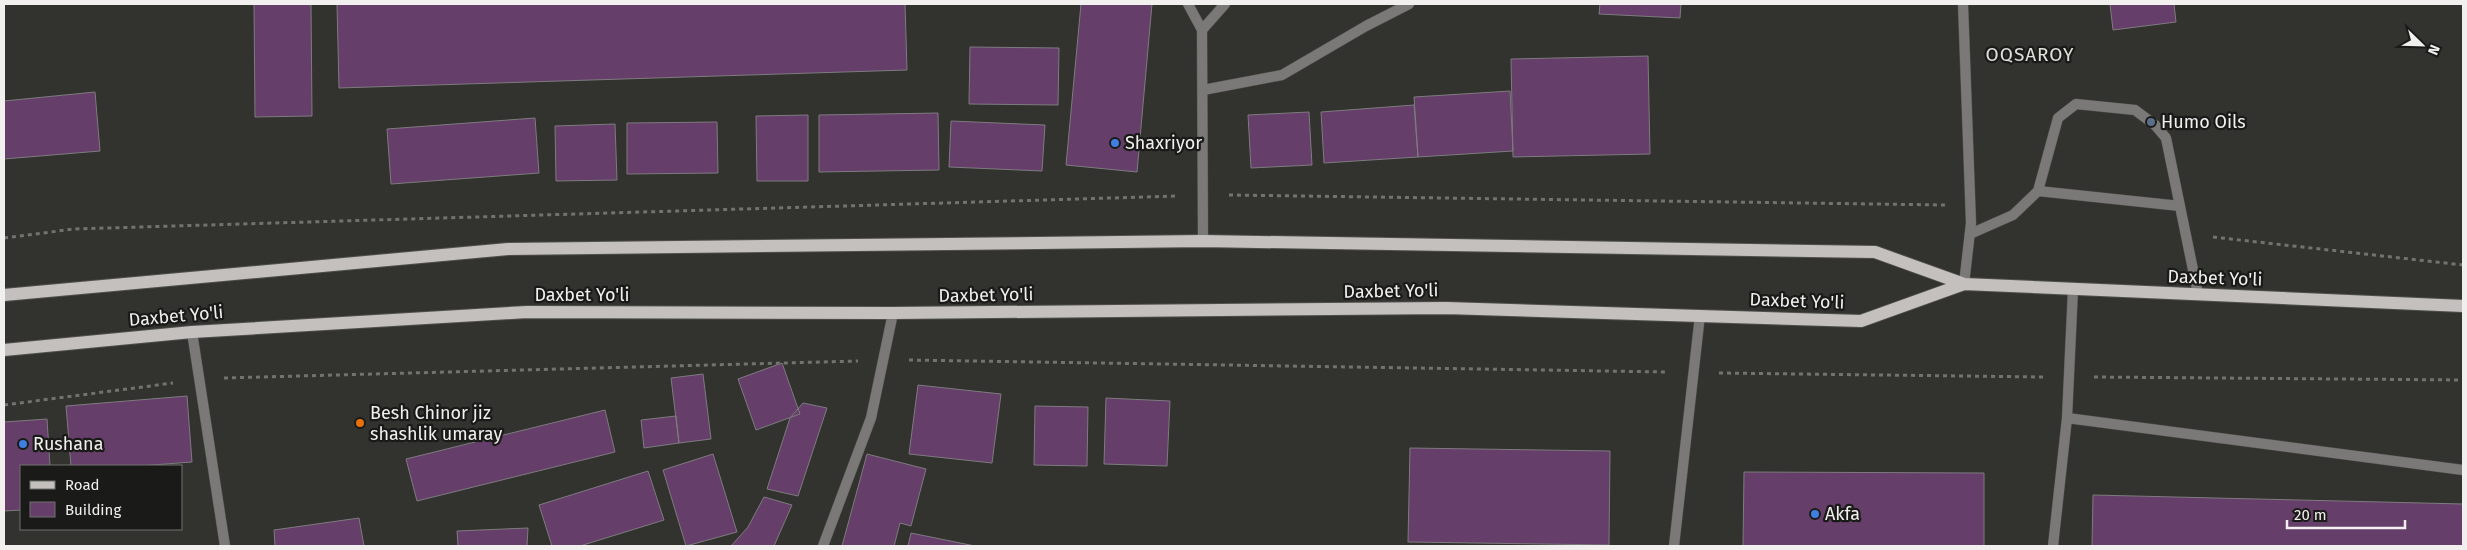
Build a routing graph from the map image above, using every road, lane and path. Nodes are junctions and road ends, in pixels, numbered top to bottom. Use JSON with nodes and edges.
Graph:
{"nodes":[{"id":1,"x":1188,"y":4,"type":"edge"},
{"id":2,"x":1225,"y":4,"type":"edge"},
{"id":3,"x":1410,"y":4,"type":"edge"},
{"id":4,"x":1963,"y":4,"type":"edge"},
{"id":5,"x":1202,"y":30,"type":"junction"},
{"id":6,"x":1203,"y":90,"type":"junction"},
{"id":7,"x":2038,"y":191,"type":"junction"},
{"id":8,"x":1204,"y":195,"type":"junction"},
{"id":9,"x":1971,"y":206,"type":"junction"},
{"id":10,"x":2180,"y":206,"type":"junction"},
{"id":11,"x":1970,"y":234,"type":"junction"},
{"id":12,"x":2186,"y":234,"type":"junction"},
{"id":13,"x":4,"y":238,"type":"edge"},
{"id":14,"x":1204,"y":241,"type":"junction"},
{"id":15,"x":2463,"y":265,"type":"edge"},
{"id":16,"x":1964,"y":284,"type":"junction"},
{"id":17,"x":2074,"y":289,"type":"junction"},
{"id":18,"x":2198,"y":294,"type":"junction"},
{"id":19,"x":4,"y":295,"type":"edge"},
{"id":20,"x":2463,"y":306,"type":"edge"},
{"id":21,"x":893,"y":313,"type":"junction"},
{"id":22,"x":1700,"y":315,"type":"junction"},
{"id":23,"x":192,"y":332,"type":"junction"},
{"id":24,"x":4,"y":350,"type":"edge"},
{"id":25,"x":884,"y":360,"type":"junction"},
{"id":26,"x":1693,"y":372,"type":"junction"},
{"id":27,"x":2069,"y":377,"type":"junction"},
{"id":28,"x":200,"y":379,"type":"junction"},
{"id":29,"x":2463,"y":380,"type":"edge"},
{"id":30,"x":4,"y":405,"type":"edge"},
{"id":31,"x":2067,"y":418,"type":"junction"},
{"id":32,"x":2463,"y":470,"type":"edge"},
{"id":33,"x":225,"y":546,"type":"edge"},
{"id":34,"x":823,"y":546,"type":"edge"},
{"id":35,"x":1674,"y":546,"type":"edge"},
{"id":36,"x":2053,"y":546,"type":"edge"}],
"edges":[{"from":1,"to":5,"type":"street"},
{"from":2,"to":5,"type":"street"},
{"from":3,"to":6,"type":"street"},
{"from":4,"to":9,"type":"street"},
{"from":5,"to":6,"type":"street"},
{"from":6,"to":8,"type":"street"},
{"from":7,"to":10,"type":"street"},
{"from":7,"to":10,"type":"street"},
{"from":7,"to":11,"type":"street"},
{"from":8,"to":9,"type":"path"},
{"from":8,"to":13,"type":"path"},
{"from":8,"to":14,"type":"street"},
{"from":9,"to":11,"type":"street"},
{"from":10,"to":12,"type":"street"},
{"from":11,"to":16,"type":"street"},
{"from":12,"to":15,"type":"path"},
{"from":12,"to":18,"type":"street"},
{"from":14,"to":16,"type":"main road","name":"Daxbet Yo'li"},
{"from":14,"to":19,"type":"main road","name":"Daxbet Yo'li"},
{"from":16,"to":17,"type":"main road","name":"Daxbet Yo'li"},
{"from":16,"to":22,"type":"main road","name":"Daxbet Yo'li"},
{"from":17,"to":18,"type":"main road","name":"Daxbet Yo'li"},
{"from":17,"to":27,"type":"street"},
{"from":18,"to":20,"type":"main road","name":"Daxbet Yo'li"},
{"from":21,"to":22,"type":"main road","name":"Daxbet Yo'li"},
{"from":21,"to":23,"type":"main road","name":"Daxbet Yo'li"},
{"from":21,"to":25,"type":"street"},
{"from":22,"to":26,"type":"street"},
{"from":23,"to":24,"type":"main road","name":"Daxbet Yo'li"},
{"from":23,"to":28,"type":"street"},
{"from":25,"to":26,"type":"path"},
{"from":25,"to":28,"type":"path"},
{"from":25,"to":34,"type":"street"},
{"from":26,"to":27,"type":"path"},
{"from":26,"to":35,"type":"street"},
{"from":27,"to":29,"type":"path"},
{"from":27,"to":31,"type":"street"},
{"from":28,"to":30,"type":"path"},
{"from":28,"to":33,"type":"street"},
{"from":31,"to":32,"type":"street"},
{"from":31,"to":36,"type":"street"}]}
